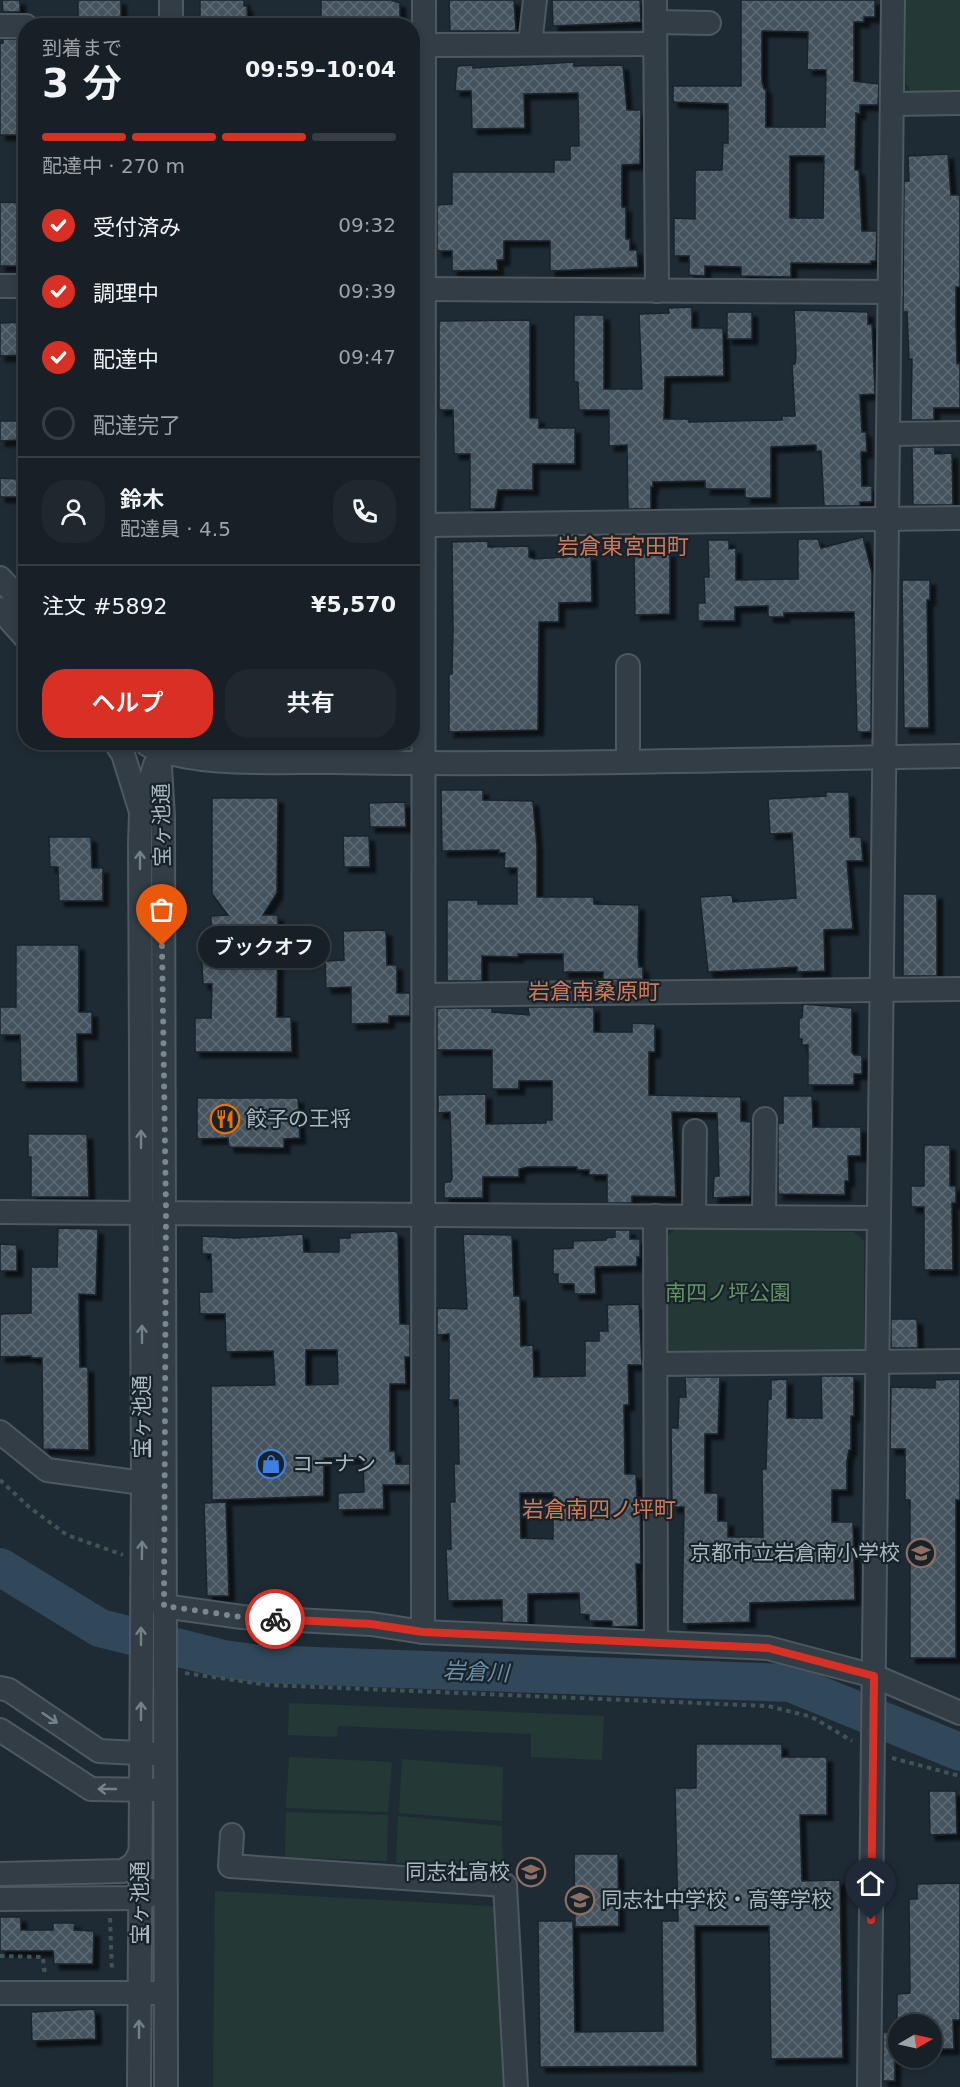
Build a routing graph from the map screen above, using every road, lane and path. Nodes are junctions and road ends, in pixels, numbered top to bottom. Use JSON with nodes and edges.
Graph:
{"nodes":[{"id":1,"x":171,"y":0,"type":"edge"},
{"id":2,"x":424,"y":0,"type":"edge"},
{"id":3,"x":535,"y":0,"type":"edge"},
{"id":4,"x":893,"y":0,"type":"edge"},
{"id":5,"x":171,"y":18,"type":"edge"},
{"id":6,"x":655,"y":22,"type":"edge"},
{"id":7,"x":709,"y":23,"type":"dead end"},
{"id":8,"x":0,"y":26,"type":"edge"},
{"id":9,"x":18,"y":26,"type":"edge"},
{"id":10,"x":530,"y":44,"type":"junction"},
{"id":11,"x":424,"y":45,"type":"junction"},
{"id":12,"x":960,"y":103,"type":"edge"},
{"id":13,"x":892,"y":104,"type":"junction"},
{"id":14,"x":420,"y":208,"type":"edge"},
{"id":15,"x":0,"y":286,"type":"edge"},
{"id":16,"x":18,"y":286,"type":"edge"},
{"id":17,"x":420,"y":289,"type":"edge"},
{"id":18,"x":657,"y":291,"type":"junction"},
{"id":19,"x":890,"y":292,"type":"junction"},
{"id":20,"x":420,"y":368,"type":"edge"},
{"id":21,"x":960,"y":433,"type":"edge"},
{"id":22,"x":888,"y":434,"type":"junction"},
{"id":23,"x":887,"y":519,"type":"junction"},
{"id":24,"x":960,"y":519,"type":"edge"},
{"id":25,"x":424,"y":525,"type":"junction"},
{"id":26,"x":0,"y":578,"type":"edge"},
{"id":27,"x":10,"y":605,"type":"edge"},
{"id":28,"x":18,"y":622,"type":"edge"},
{"id":29,"x":628,"y":666,"type":"dead end"},
{"id":30,"x":120,"y":750,"type":"edge"},
{"id":31,"x":153,"y":750,"type":"edge"},
{"id":32,"x":155,"y":750,"type":"edge"},
{"id":33,"x":174,"y":750,"type":"edge"},
{"id":34,"x":960,"y":756,"type":"edge"},
{"id":35,"x":884,"y":757,"type":"junction"},
{"id":36,"x":628,"y":761,"type":"junction"},
{"id":37,"x":424,"y":764,"type":"junction"},
{"id":38,"x":141,"y":812,"type":"junction"},
{"id":39,"x":960,"y":989,"type":"edge"},
{"id":40,"x":882,"y":990,"type":"junction"},
{"id":41,"x":423,"y":995,"type":"junction"},
{"id":42,"x":765,"y":1119,"type":"dead end"},
{"id":43,"x":695,"y":1131,"type":"dead end"},
{"id":44,"x":0,"y":1212,"type":"edge"},
{"id":45,"x":141,"y":1212,"type":"junction"},
{"id":46,"x":166,"y":1212,"type":"junction"},
{"id":47,"x":423,"y":1214,"type":"junction"},
{"id":48,"x":655,"y":1216,"type":"junction"},
{"id":49,"x":694,"y":1216,"type":"junction"},
{"id":50,"x":764,"y":1217,"type":"junction"},
{"id":51,"x":879,"y":1218,"type":"junction"},
{"id":52,"x":960,"y":1361,"type":"edge"},
{"id":53,"x":878,"y":1362,"type":"junction"},
{"id":54,"x":655,"y":1364,"type":"junction"},
{"id":55,"x":0,"y":1432,"type":"edge"},
{"id":56,"x":0,"y":1480,"type":"edge"},
{"id":57,"x":154,"y":1485,"type":"junction"},
{"id":58,"x":142,"y":1562,"type":"junction"},
{"id":59,"x":156,"y":1610,"type":"junction"},
{"id":60,"x":423,"y":1632,"type":"junction"},
{"id":61,"x":656,"y":1641,"type":"junction"},
{"id":62,"x":163,"y":1670,"type":"junction"},
{"id":63,"x":874,"y":1676,"type":"junction"},
{"id":64,"x":0,"y":1689,"type":"edge"},
{"id":65,"x":960,"y":1713,"type":"edge"},
{"id":66,"x":0,"y":1730,"type":"edge"},
{"id":67,"x":141,"y":1753,"type":"junction"},
{"id":68,"x":873,"y":1753,"type":"junction"},
{"id":69,"x":165,"y":1755,"type":"junction"},
{"id":70,"x":960,"y":1776,"type":"edge"},
{"id":71,"x":141,"y":1790,"type":"junction"},
{"id":72,"x":166,"y":1791,"type":"junction"},
{"id":73,"x":232,"y":1835,"type":"dead end"},
{"id":74,"x":140,"y":1853,"type":"junction"},
{"id":75,"x":166,"y":1853,"type":"junction"},
{"id":76,"x":0,"y":1874,"type":"edge"},
{"id":77,"x":0,"y":1882,"type":"edge"},
{"id":78,"x":140,"y":1898,"type":"junction"},
{"id":79,"x":0,"y":1899,"type":"edge"},
{"id":80,"x":110,"y":1911,"type":"dead end"},
{"id":81,"x":167,"y":1934,"type":"junction"},
{"id":82,"x":0,"y":1956,"type":"edge"},
{"id":83,"x":55,"y":1970,"type":"dead end"},
{"id":84,"x":100,"y":1971,"type":"dead end"},
{"id":85,"x":112,"y":1971,"type":"junction"},
{"id":86,"x":112,"y":1980,"type":"dead end"},
{"id":87,"x":139,"y":1993,"type":"junction"},
{"id":88,"x":168,"y":1993,"type":"junction"},
{"id":89,"x":0,"y":1994,"type":"edge"},
{"id":90,"x":139,"y":2087,"type":"edge"},
{"id":91,"x":166,"y":2087,"type":"edge"},
{"id":92,"x":516,"y":2087,"type":"edge"},
{"id":93,"x":868,"y":2087,"type":"edge"}],
"edges":[{"from":1,"to":5,"type":"street"},
{"from":2,"to":11,"type":"street"},
{"from":3,"to":10,"type":"street"},
{"from":4,"to":13,"type":"street"},
{"from":6,"to":7,"type":"street"},
{"from":6,"to":10,"type":"street"},
{"from":6,"to":18,"type":"street"},
{"from":8,"to":9,"type":"street"},
{"from":10,"to":11,"type":"street"},
{"from":11,"to":14,"type":"street"},
{"from":12,"to":13,"type":"street"},
{"from":13,"to":19,"type":"street"},
{"from":15,"to":16,"type":"street"},
{"from":17,"to":18,"type":"street"},
{"from":18,"to":19,"type":"street"},
{"from":19,"to":22,"type":"street"},
{"from":20,"to":25,"type":"street"},
{"from":21,"to":22,"type":"street"},
{"from":22,"to":23,"type":"street"},
{"from":23,"to":24,"type":"street"},
{"from":23,"to":25,"type":"street"},
{"from":23,"to":35,"type":"street"},
{"from":25,"to":37,"type":"street"},
{"from":26,"to":27,"type":"street"},
{"from":27,"to":28,"type":"street"},
{"from":29,"to":36,"type":"street"},
{"from":30,"to":38,"type":"street"},
{"from":31,"to":38,"type":"street","name":"宝ヶ池通"},
{"from":32,"to":46,"type":"street","name":"宝ヶ池通"},
{"from":33,"to":37,"type":"street"},
{"from":34,"to":35,"type":"street"},
{"from":35,"to":36,"type":"street"},
{"from":35,"to":40,"type":"street"},
{"from":36,"to":37,"type":"street"},
{"from":37,"to":41,"type":"street"},
{"from":45,"to":38,"type":"street","name":"宝ヶ池通","one_way":true},
{"from":39,"to":40,"type":"street"},
{"from":40,"to":41,"type":"street"},
{"from":40,"to":51,"type":"street"},
{"from":41,"to":47,"type":"street"},
{"from":42,"to":50,"type":"street"},
{"from":43,"to":49,"type":"street"},
{"from":44,"to":45,"type":"street"},
{"from":45,"to":46,"type":"street"},
{"from":57,"to":45,"type":"street","name":"宝ヶ池通","one_way":true},
{"from":46,"to":47,"type":"street"},
{"from":46,"to":57,"type":"street","name":"宝ヶ池通"},
{"from":47,"to":48,"type":"street"},
{"from":47,"to":60,"type":"street"},
{"from":48,"to":49,"type":"street"},
{"from":48,"to":54,"type":"street"},
{"from":49,"to":50,"type":"street"},
{"from":50,"to":51,"type":"street"},
{"from":51,"to":53,"type":"street"},
{"from":52,"to":53,"type":"street"},
{"from":53,"to":54,"type":"street"},
{"from":53,"to":63,"type":"street"},
{"from":54,"to":61,"type":"street"},
{"from":55,"to":57,"type":"street"},
{"from":56,"to":58,"type":"path"},
{"from":58,"to":57,"type":"street","name":"宝ヶ池通","one_way":true},
{"from":57,"to":59,"type":"street","name":"宝ヶ池通"},
{"from":58,"to":59,"type":"street","name":"宝ヶ池通"},
{"from":59,"to":60,"type":"street"},
{"from":59,"to":62,"type":"street","name":"宝ヶ池通"},
{"from":67,"to":59,"type":"street","name":"宝ヶ池通","one_way":true},
{"from":60,"to":61,"type":"street"},
{"from":61,"to":63,"type":"street"},
{"from":62,"to":68,"type":"path"},
{"from":62,"to":69,"type":"street","name":"宝ヶ池通"},
{"from":63,"to":65,"type":"street"},
{"from":63,"to":68,"type":"street"},
{"from":64,"to":67,"type":"street","one_way":true},
{"from":71,"to":66,"type":"street","one_way":true},
{"from":67,"to":69,"type":"street"},
{"from":67,"to":71,"type":"street","name":"宝ヶ池通"},
{"from":68,"to":70,"type":"path"},
{"from":68,"to":93,"type":"street"},
{"from":69,"to":72,"type":"street","name":"宝ヶ池通"},
{"from":71,"to":72,"type":"street"},
{"from":71,"to":74,"type":"street","name":"宝ヶ池通"},
{"from":72,"to":75,"type":"street","name":"宝ヶ池通"},
{"from":73,"to":92,"type":"street"},
{"from":74,"to":76,"type":"street"},
{"from":74,"to":78,"type":"street","name":"宝ヶ池通"},
{"from":75,"to":78,"type":"street"},
{"from":75,"to":81,"type":"street","name":"宝ヶ池通"},
{"from":77,"to":78,"type":"street"},
{"from":78,"to":79,"type":"street"},
{"from":78,"to":81,"type":"street"},
{"from":78,"to":87,"type":"street","name":"宝ヶ池通"},
{"from":80,"to":85,"type":"path"},
{"from":81,"to":88,"type":"street","name":"宝ヶ池通"},
{"from":82,"to":83,"type":"path"},
{"from":84,"to":85,"type":"path"},
{"from":85,"to":86,"type":"path"},
{"from":87,"to":88,"type":"street"},
{"from":87,"to":89,"type":"street"},
{"from":90,"to":87,"type":"street","name":"宝ヶ池通","one_way":true},
{"from":88,"to":91,"type":"street","name":"宝ヶ池通"}]}
